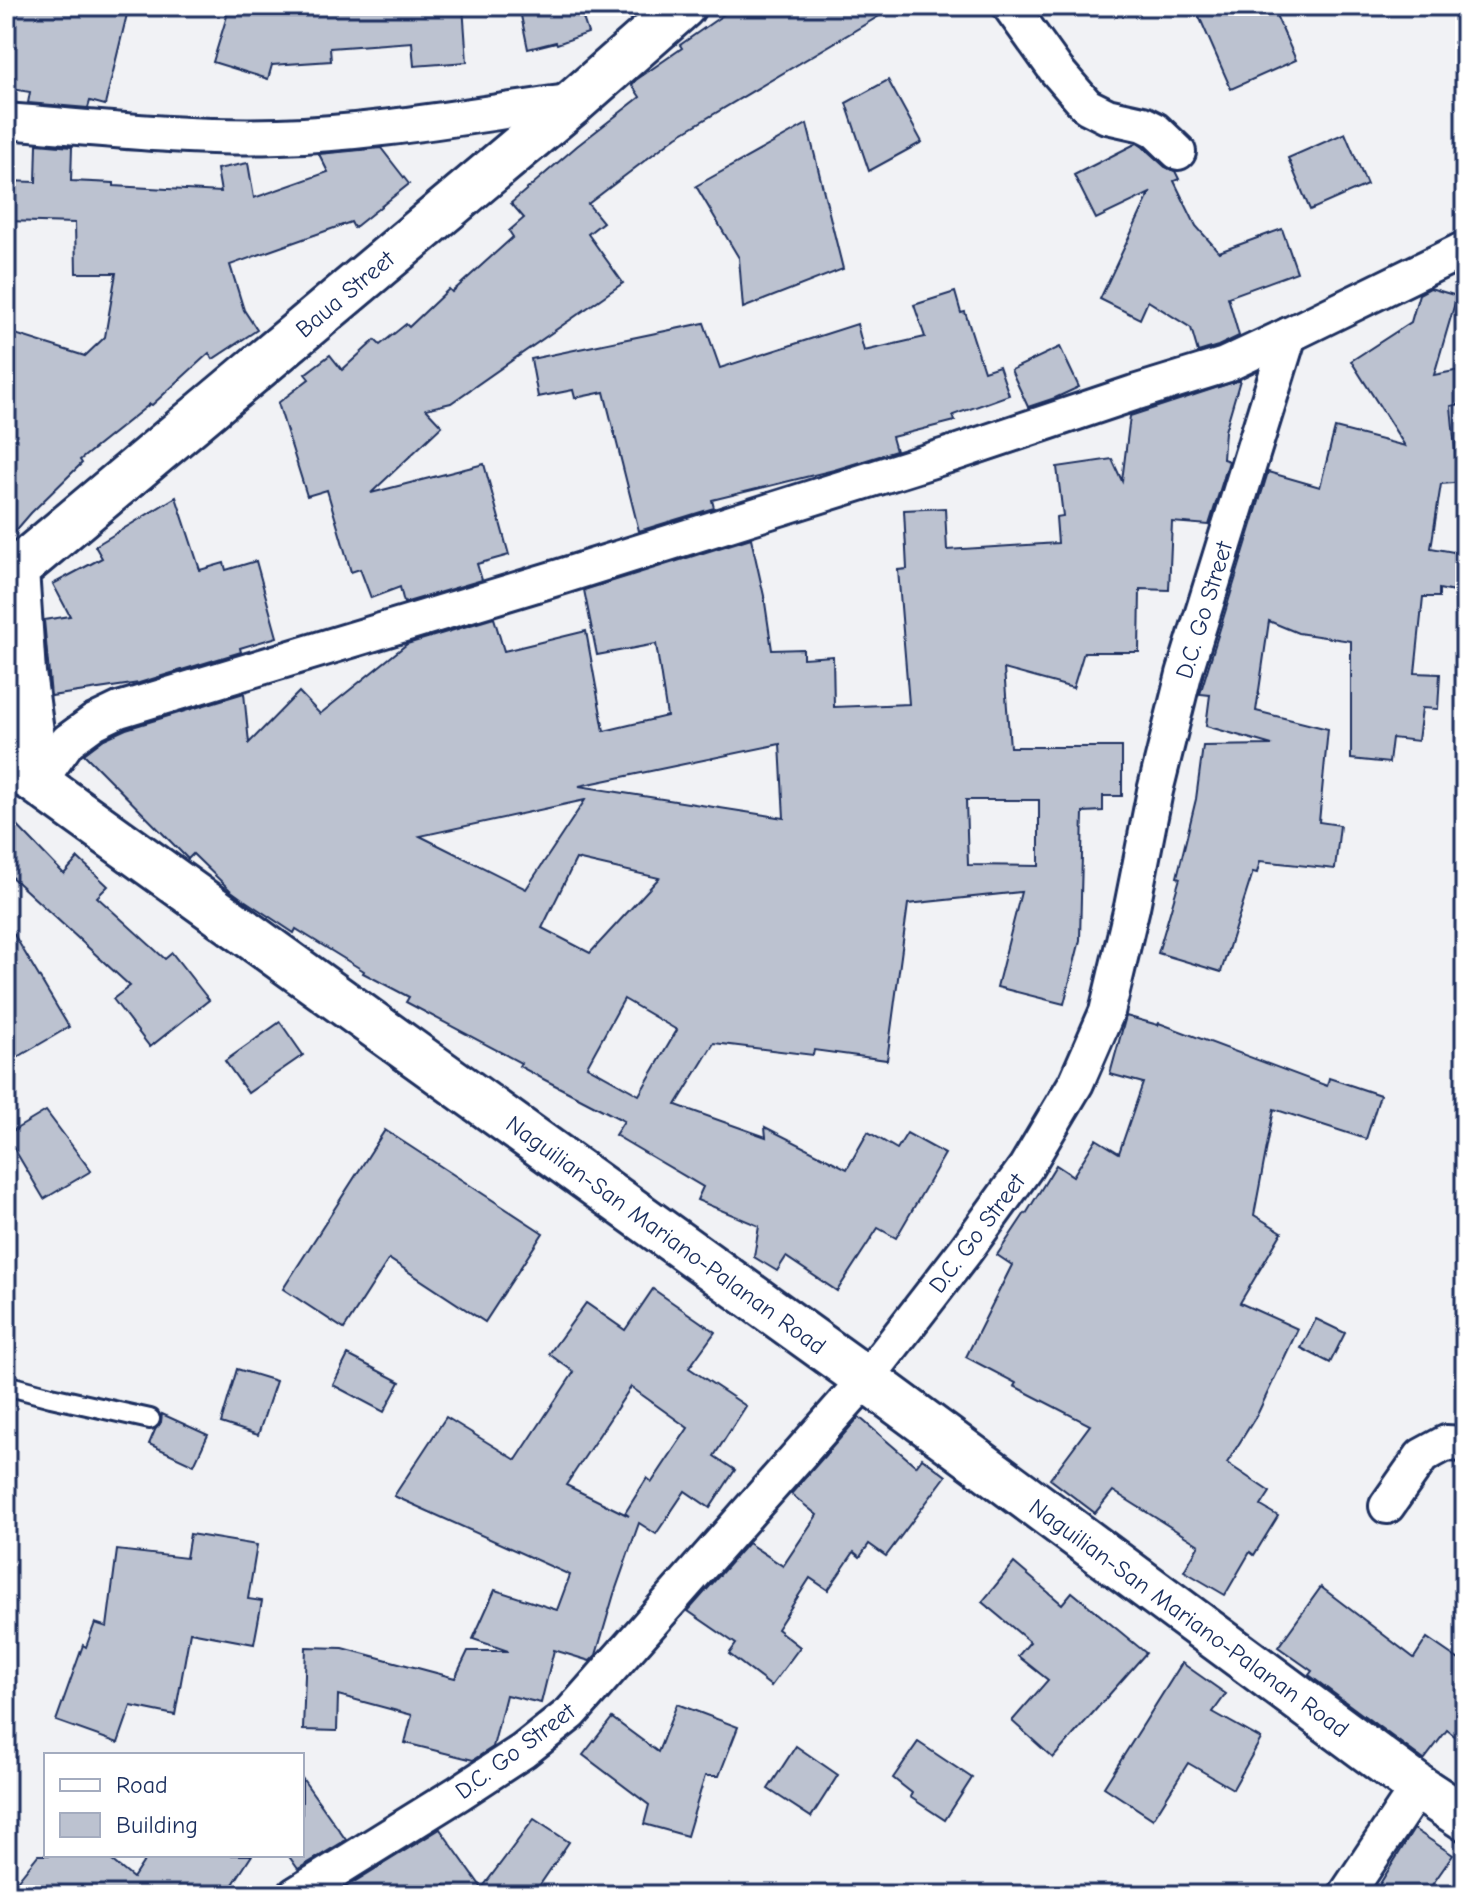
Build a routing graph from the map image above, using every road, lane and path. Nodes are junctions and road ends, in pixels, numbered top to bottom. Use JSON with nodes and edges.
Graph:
{"nodes":[{"id":1,"x":683,"y":6,"type":"edge"},
{"id":2,"x":1010,"y":6,"type":"edge"},
{"id":3,"x":575,"y":101,"type":"junction"},
{"id":4,"x":6,"y":121,"type":"edge"},
{"id":5,"x":1178,"y":152,"type":"dead end"},
{"id":6,"x":1465,"y":249,"type":"edge"},
{"id":7,"x":1289,"y":335,"type":"junction"},
{"id":8,"x":11,"y":574,"type":"edge"},
{"id":9,"x":22,"y":774,"type":"edge"},
{"id":10,"x":866,"y":1379,"type":"junction"},
{"id":11,"x":6,"y":1385,"type":"edge"},
{"id":12,"x":150,"y":1419,"type":"dead end"},
{"id":13,"x":1465,"y":1444,"type":"edge"},
{"id":14,"x":1387,"y":1506,"type":"dead end"},
{"id":15,"x":1418,"y":1787,"type":"junction"},
{"id":16,"x":1465,"y":1818,"type":"edge"},
{"id":17,"x":295,"y":1895,"type":"edge"},
{"id":18,"x":1346,"y":1895,"type":"edge"}],
"edges":[{"from":1,"to":3,"type":"main road","name":"Baua Street"},
{"from":2,"to":5,"type":"street"},
{"from":3,"to":4,"type":"street"},
{"from":3,"to":8,"type":"main road","name":"Baua Street"},
{"from":6,"to":7,"type":"street"},
{"from":7,"to":9,"type":"street"},
{"from":7,"to":10,"type":"street","name":"D.C. Go Street"},
{"from":8,"to":9,"type":"main road"},
{"from":9,"to":10,"type":"main road","name":"Naguilian-San Mariano-Palanan Road"},
{"from":10,"to":15,"type":"main road","name":"Naguilian-San Mariano-Palanan Road"},
{"from":10,"to":17,"type":"street","name":"D.C. Go Street"},
{"from":11,"to":12,"type":"lane"},
{"from":13,"to":14,"type":"street"},
{"from":15,"to":16,"type":"main road","name":"Naguilian-San Mariano-Palanan Road"},
{"from":15,"to":18,"type":"street"}]}
